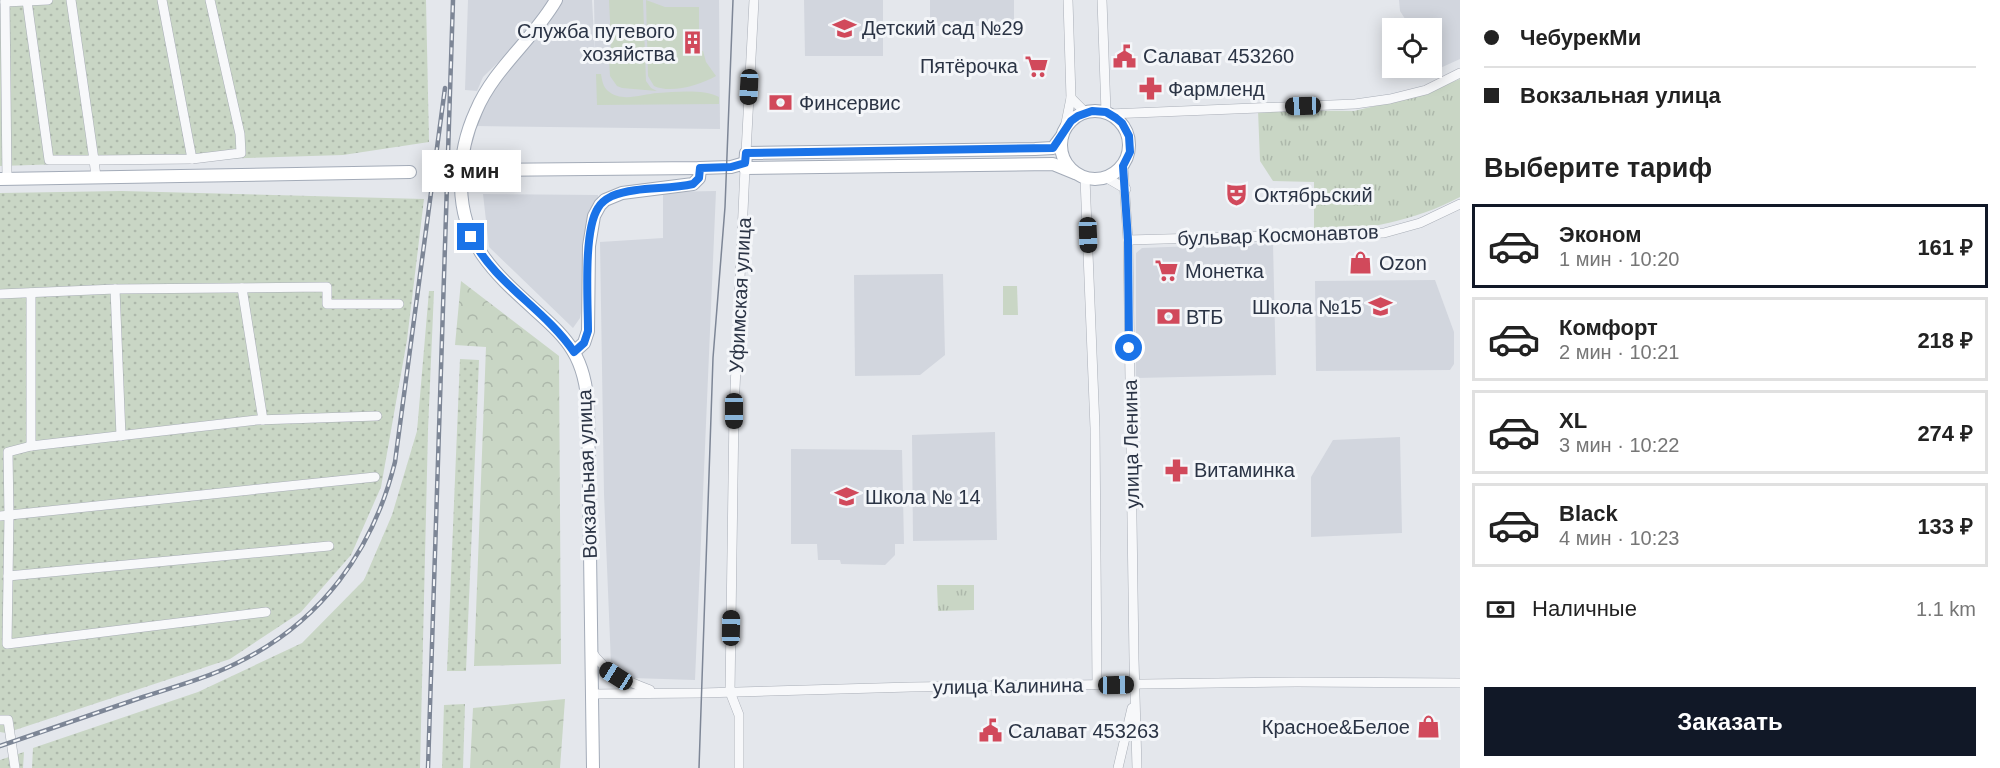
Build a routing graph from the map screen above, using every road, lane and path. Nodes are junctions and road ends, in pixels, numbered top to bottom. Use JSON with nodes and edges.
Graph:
{"nodes":[{"id":1,"x":48,"y":0,"type":"edge"},
{"id":2,"x":70,"y":0,"type":"edge"},
{"id":3,"x":162,"y":0,"type":"edge"},
{"id":4,"x":210,"y":0,"type":"edge"},
{"id":5,"x":556,"y":0,"type":"edge"},
{"id":6,"x":754,"y":0,"type":"edge"},
{"id":7,"x":1068,"y":0,"type":"edge"},
{"id":8,"x":1102,"y":0,"type":"edge"},
{"id":9,"x":5,"y":1,"type":"edge"},
{"id":10,"x":27,"y":2,"type":"junction"},
{"id":11,"x":1460,"y":73,"type":"edge"},
{"id":12,"x":1071,"y":98,"type":"junction"},
{"id":13,"x":1086,"y":112,"type":"junction"},
{"id":14,"x":1108,"y":113,"type":"junction"},
{"id":15,"x":1064,"y":132,"type":"junction"},
{"id":16,"x":192,"y":159,"type":"junction"},
{"id":17,"x":94,"y":160,"type":"junction"},
{"id":18,"x":746,"y":161,"type":"junction"},
{"id":19,"x":1123,"y":166,"type":"junction"},
{"id":20,"x":700,"y":168,"type":"junction"},
{"id":21,"x":483,"y":170,"type":"dead end"},
{"id":22,"x":410,"y":172,"type":"dead end"},
{"id":23,"x":1080,"y":176,"type":"junction"},
{"id":24,"x":96,"y":177,"type":"junction"},
{"id":25,"x":1107,"y":178,"type":"junction"},
{"id":26,"x":3,"y":179,"type":"edge"},
{"id":27,"x":1126,"y":189,"type":"junction"},
{"id":28,"x":1460,"y":204,"type":"edge"},
{"id":29,"x":1128,"y":240,"type":"junction"},
{"id":30,"x":242,"y":288,"type":"junction"},
{"id":31,"x":116,"y":289,"type":"junction"},
{"id":32,"x":31,"y":293,"type":"junction"},
{"id":33,"x":0,"y":294,"type":"edge"},
{"id":34,"x":399,"y":304,"type":"dead end"},
{"id":35,"x":574,"y":352,"type":"junction"},
{"id":36,"x":377,"y":416,"type":"dead end"},
{"id":37,"x":263,"y":420,"type":"junction"},
{"id":38,"x":121,"y":436,"type":"junction"},
{"id":39,"x":31,"y":446,"type":"junction"},
{"id":40,"x":375,"y":477,"type":"dead end"},
{"id":41,"x":4,"y":516,"type":"edge"},
{"id":42,"x":329,"y":546,"type":"dead end"},
{"id":43,"x":8,"y":576,"type":"junction"},
{"id":44,"x":266,"y":612,"type":"dead end"},
{"id":45,"x":591,"y":651,"type":"junction"},
{"id":46,"x":1460,"y":683,"type":"edge"},
{"id":47,"x":1097,"y":685,"type":"junction"},
{"id":48,"x":1134,"y":685,"type":"junction"},
{"id":49,"x":655,"y":692,"type":"junction"},
{"id":50,"x":730,"y":692,"type":"junction"},
{"id":51,"x":592,"y":694,"type":"junction"},
{"id":52,"x":0,"y":720,"type":"edge"},
{"id":53,"x":15,"y":768,"type":"edge"},
{"id":54,"x":593,"y":768,"type":"edge"},
{"id":55,"x":739,"y":768,"type":"edge"},
{"id":56,"x":1118,"y":768,"type":"edge"},
{"id":57,"x":1137,"y":768,"type":"edge"}],
"edges":[{"from":1,"to":10,"type":"street"},
{"from":2,"to":17,"type":"street"},
{"from":3,"to":16,"type":"street"},
{"from":4,"to":16,"type":"street"},
{"from":5,"to":35,"type":"main road","name":"Вокзальная улица"},
{"from":6,"to":18,"type":"street","name":"Уфимская улица"},
{"from":7,"to":12,"type":"street","name":"улица Ленина"},
{"from":8,"to":14,"type":"street"},
{"from":9,"to":10,"type":"street"},
{"from":9,"to":26,"type":"street"},
{"from":10,"to":17,"type":"street"},
{"from":11,"to":14,"type":"street"},
{"from":12,"to":13,"type":"street"},
{"from":12,"to":15,"type":"street","name":"улица Ленина"},
{"from":13,"to":14,"type":"main road"},
{"from":13,"to":15,"type":"main road"},
{"from":14,"to":19,"type":"main road"},
{"from":15,"to":18,"type":"main road"},
{"from":15,"to":23,"type":"main road","name":"улица Ленина"},
{"from":16,"to":17,"type":"street"},
{"from":17,"to":24,"type":"street"},
{"from":18,"to":20,"type":"main road"},
{"from":18,"to":23,"type":"main road"},
{"from":18,"to":50,"type":"street","name":"Уфимская улица"},
{"from":19,"to":25,"type":"main road"},
{"from":19,"to":27,"type":"street","name":"улица Ленина"},
{"from":20,"to":21,"type":"main road"},
{"from":20,"to":35,"type":"main road"},
{"from":22,"to":24,"type":"main road"},
{"from":23,"to":25,"type":"main road"},
{"from":23,"to":47,"type":"street","name":"улица Ленина"},
{"from":24,"to":26,"type":"main road"},
{"from":25,"to":27,"type":"street"},
{"from":27,"to":29,"type":"street","name":"улица Ленина"},
{"from":28,"to":29,"type":"street","name":"бульвар Космонавтов"},
{"from":29,"to":48,"type":"street","name":"улица Ленина"},
{"from":30,"to":31,"type":"street"},
{"from":30,"to":34,"type":"street"},
{"from":30,"to":37,"type":"street"},
{"from":31,"to":32,"type":"street"},
{"from":31,"to":38,"type":"street"},
{"from":32,"to":33,"type":"street"},
{"from":32,"to":39,"type":"street"},
{"from":35,"to":45,"type":"main road","name":"Вокзальная улица"},
{"from":36,"to":37,"type":"street"},
{"from":37,"to":38,"type":"street"},
{"from":38,"to":39,"type":"street"},
{"from":39,"to":41,"type":"street"},
{"from":40,"to":41,"type":"street"},
{"from":41,"to":43,"type":"street"},
{"from":42,"to":43,"type":"street"},
{"from":43,"to":44,"type":"street"},
{"from":45,"to":49,"type":"street"},
{"from":45,"to":51,"type":"main road","name":"Вокзальная улица"},
{"from":46,"to":48,"type":"street","name":"улица Калинина"},
{"from":47,"to":48,"type":"street","name":"улица Калинина"},
{"from":47,"to":50,"type":"street","name":"улица Калинина"},
{"from":48,"to":56,"type":"street","name":"улица Ленина"},
{"from":48,"to":57,"type":"street","name":"улица Ленина"},
{"from":49,"to":50,"type":"street","name":"улица Калинина"},
{"from":49,"to":51,"type":"street","name":"улица Калинина"},
{"from":50,"to":55,"type":"street","name":"Уфимская улица"},
{"from":51,"to":54,"type":"main road","name":"Вокзальная улица"},
{"from":52,"to":53,"type":"street"}]}
